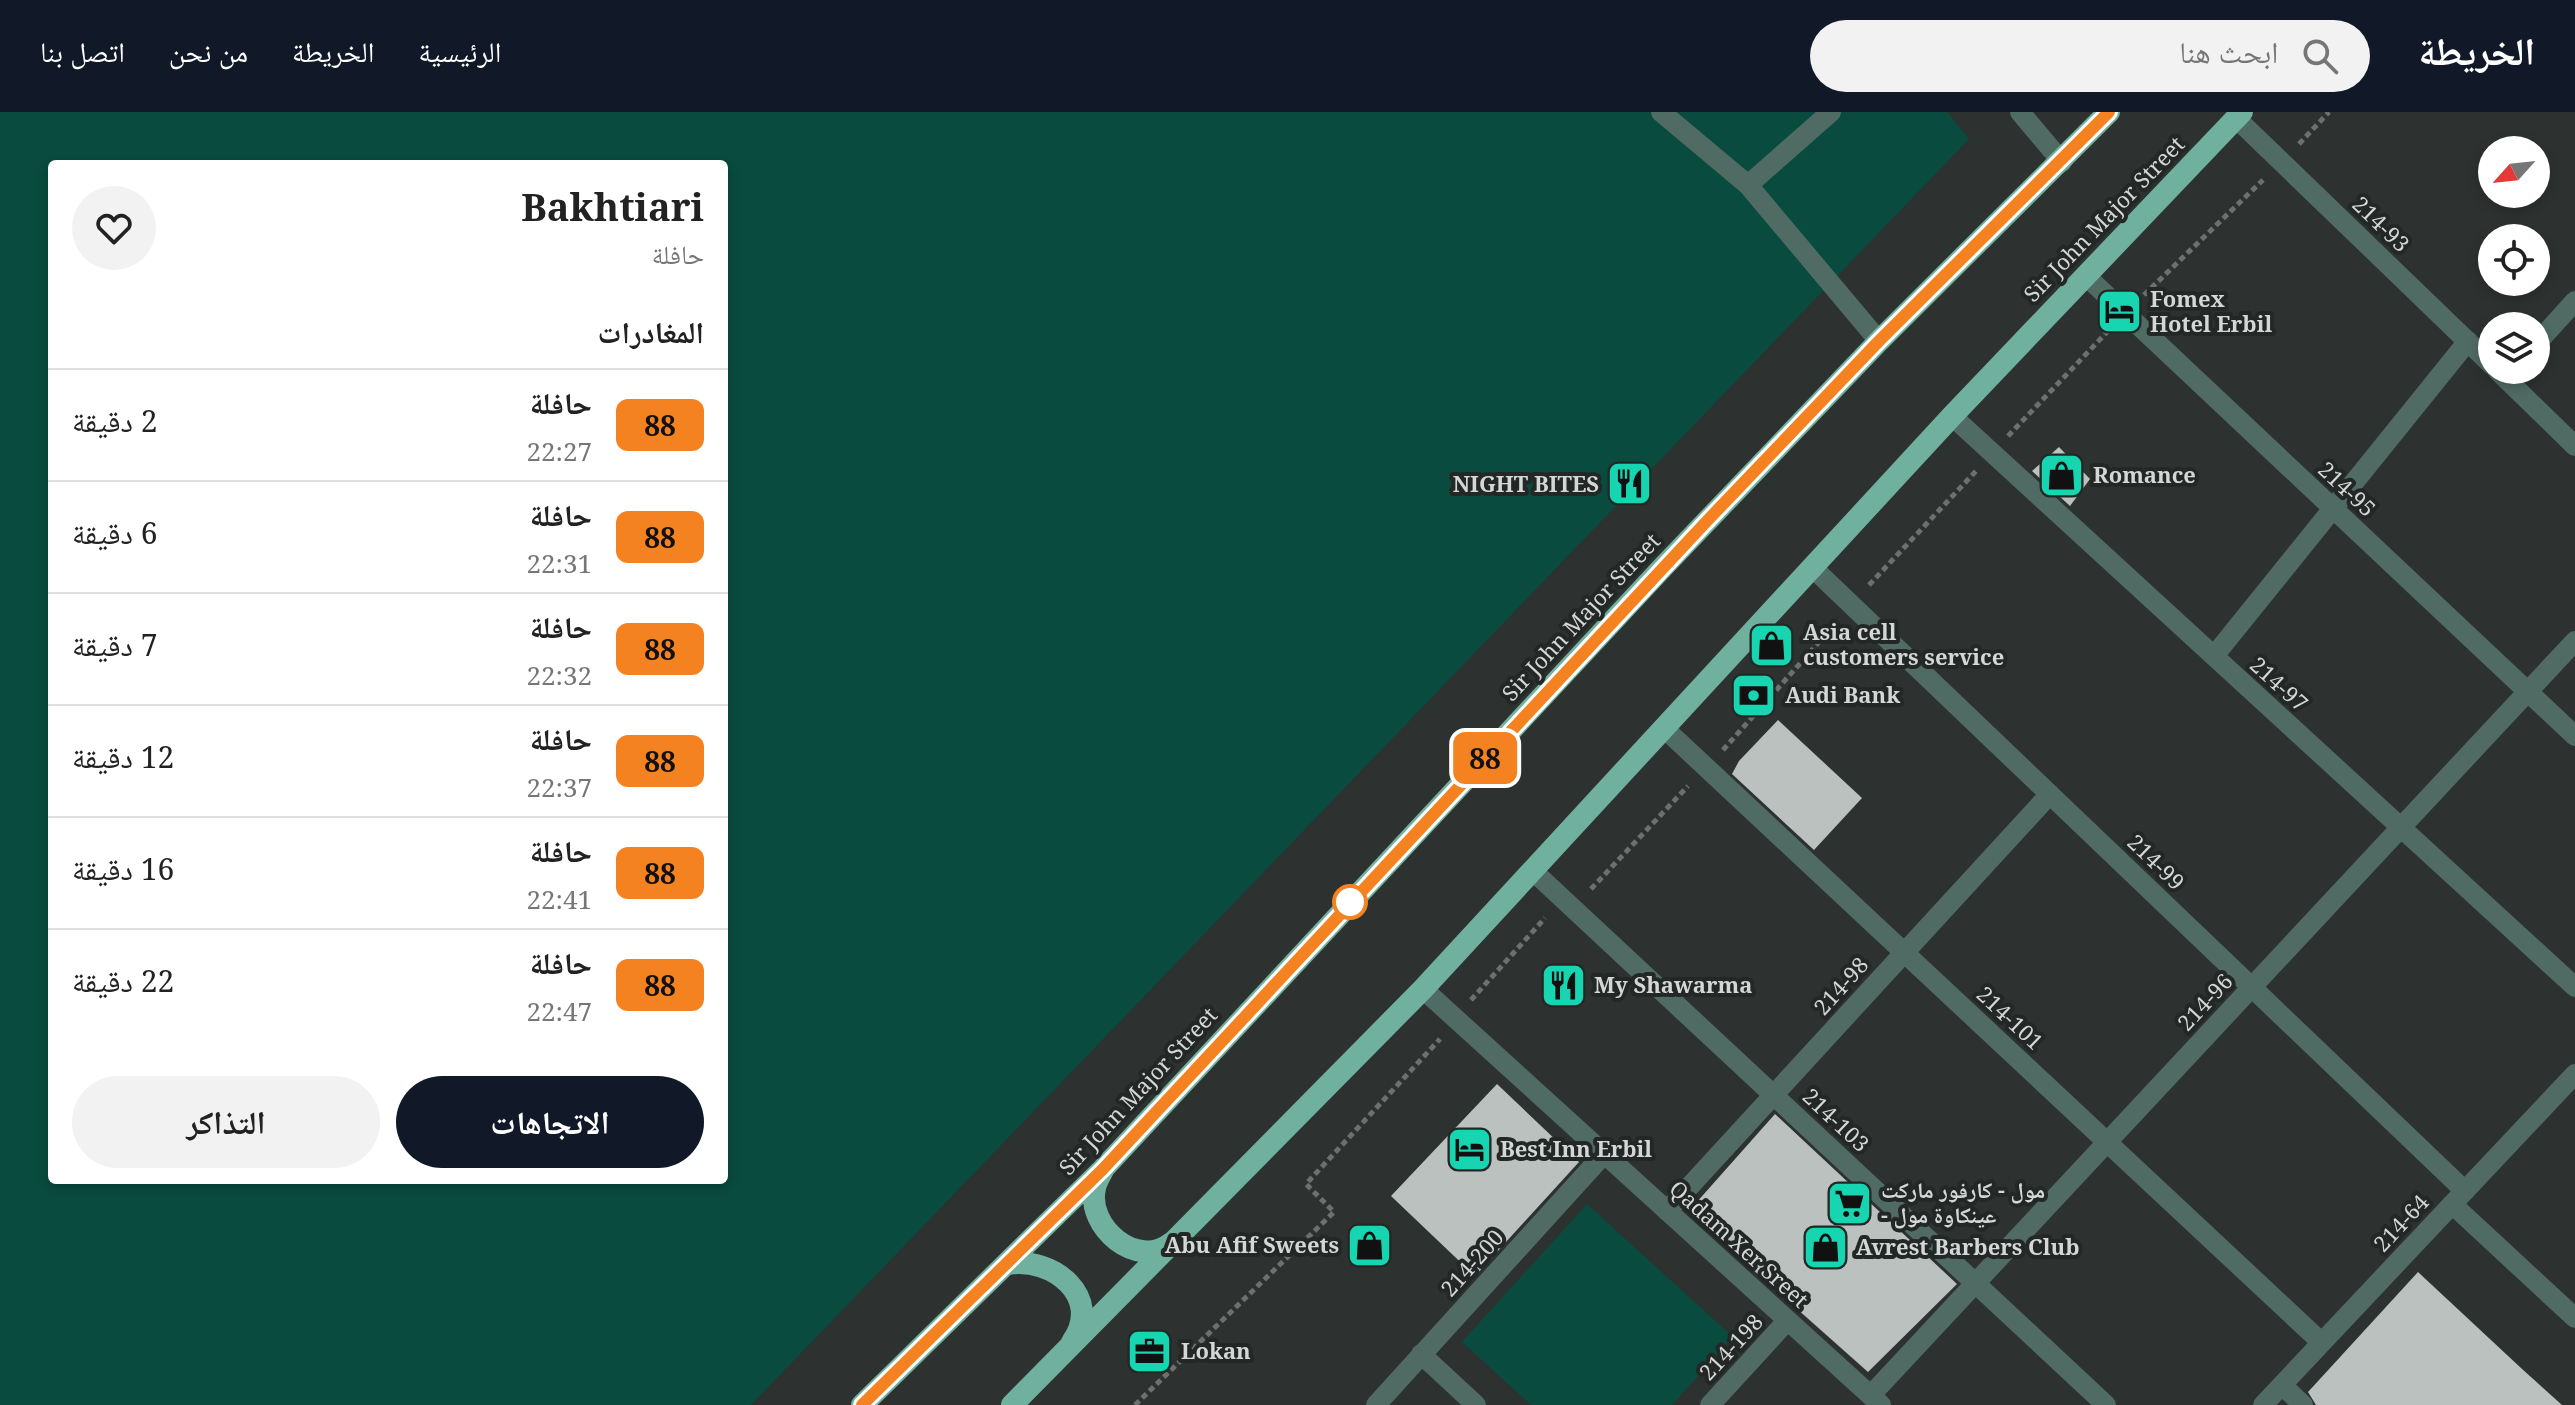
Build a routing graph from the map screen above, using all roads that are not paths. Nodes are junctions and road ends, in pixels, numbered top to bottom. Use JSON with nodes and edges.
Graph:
{"nodes":[{"id":1,"x":1661,"y":112,"type":"edge"},
{"id":2,"x":1831,"y":112,"type":"edge"},
{"id":3,"x":2020,"y":112,"type":"edge"},
{"id":4,"x":2109,"y":112,"type":"edge"},
{"id":5,"x":2239,"y":115,"type":"edge"},
{"id":6,"x":2062,"y":162,"type":"junction"},
{"id":7,"x":1748,"y":185,"type":"junction"},
{"id":8,"x":2086,"y":276,"type":"junction"},
{"id":9,"x":2575,"y":301,"type":"edge"},
{"id":10,"x":2550,"y":329,"type":"edge"},
{"id":11,"x":1879,"y":341,"type":"junction"},
{"id":12,"x":2468,"y":341,"type":"junction"},
{"id":13,"x":2478,"y":350,"type":"edge"},
{"id":14,"x":2515,"y":384,"type":"edge"},
{"id":15,"x":1952,"y":416,"type":"junction"},
{"id":16,"x":2575,"y":446,"type":"edge"},
{"id":17,"x":2333,"y":508,"type":"junction"},
{"id":18,"x":1814,"y":569,"type":"junction"},
{"id":19,"x":2575,"y":641,"type":"edge"},
{"id":20,"x":2214,"y":656,"type":"junction"},
{"id":21,"x":2528,"y":692,"type":"junction"},
{"id":22,"x":1665,"y":729,"type":"junction"},
{"id":23,"x":2575,"y":736,"type":"edge"},
{"id":24,"x":2050,"y":794,"type":"junction"},
{"id":25,"x":2401,"y":827,"type":"junction"},
{"id":26,"x":1533,"y":871,"type":"junction"},
{"id":27,"x":1904,"y":952,"type":"junction"},
{"id":28,"x":2252,"y":987,"type":"junction"},
{"id":29,"x":2575,"y":987,"type":"edge"},
{"id":30,"x":1423,"y":989,"type":"junction"},
{"id":31,"x":2575,"y":1074,"type":"edge"},
{"id":32,"x":1774,"y":1095,"type":"junction"},
{"id":33,"x":2107,"y":1142,"type":"junction"},
{"id":34,"x":1604,"y":1154,"type":"junction"},
{"id":35,"x":1103,"y":1169,"type":"junction"},
{"id":36,"x":2458,"y":1197,"type":"junction"},
{"id":37,"x":1667,"y":1211,"type":"junction"},
{"id":38,"x":1178,"y":1237,"type":"junction"},
{"id":39,"x":1008,"y":1264,"type":"junction"},
{"id":40,"x":1975,"y":1283,"type":"junction"},
{"id":41,"x":2575,"y":1318,"type":"edge"},
{"id":42,"x":1787,"y":1321,"type":"junction"},
{"id":43,"x":2321,"y":1342,"type":"junction"},
{"id":44,"x":1067,"y":1349,"type":"junction"},
{"id":45,"x":1421,"y":1354,"type":"junction"},
{"id":46,"x":2282,"y":1385,"type":"junction"},
{"id":47,"x":1876,"y":1400,"type":"edge"},
{"id":48,"x":862,"y":1405,"type":"edge"},
{"id":49,"x":1012,"y":1405,"type":"edge"},
{"id":50,"x":1376,"y":1405,"type":"edge"},
{"id":51,"x":1476,"y":1405,"type":"edge"},
{"id":52,"x":1710,"y":1405,"type":"edge"},
{"id":53,"x":2106,"y":1405,"type":"edge"},
{"id":54,"x":2263,"y":1405,"type":"edge"},
{"id":55,"x":2303,"y":1405,"type":"edge"}],
"edges":[{"from":1,"to":7,"type":"street"},
{"from":2,"to":7,"type":"street"},
{"from":3,"to":6,"type":"street"},
{"from":4,"to":6,"type":"highway","name":"Sir John Major Street"},
{"from":5,"to":8,"type":"highway","name":"Sir John Major Street"},
{"from":5,"to":12,"type":"street","name":"214-93"},
{"from":6,"to":11,"type":"highway","name":"Sir John Major Street"},
{"from":7,"to":11,"type":"street"},
{"from":8,"to":15,"type":"highway","name":"Sir John Major Street"},
{"from":8,"to":17,"type":"street","name":"214-95"},
{"from":9,"to":10,"type":"street"},
{"from":11,"to":35,"type":"highway","name":"Sir John Major Street"},
{"from":12,"to":13,"type":"street","name":"214-93"},
{"from":12,"to":17,"type":"street"},
{"from":14,"to":16,"type":"street","name":"214-93"},
{"from":15,"to":18,"type":"highway","name":"Sir John Major Street"},
{"from":15,"to":20,"type":"street","name":"214-97"},
{"from":17,"to":20,"type":"street"},
{"from":17,"to":21,"type":"street","name":"214-95"},
{"from":18,"to":22,"type":"highway","name":"Sir John Major Street"},
{"from":18,"to":24,"type":"street","name":"214-99"},
{"from":19,"to":21,"type":"street","name":"214-96"},
{"from":20,"to":25,"type":"street","name":"214-97"},
{"from":21,"to":23,"type":"street","name":"214-95"},
{"from":21,"to":25,"type":"street","name":"214-96"},
{"from":22,"to":26,"type":"highway","name":"Sir John Major Street"},
{"from":22,"to":27,"type":"street","name":"214-101"},
{"from":24,"to":27,"type":"street","name":"214-98"},
{"from":24,"to":28,"type":"street","name":"214-99"},
{"from":25,"to":28,"type":"street","name":"214-96"},
{"from":25,"to":29,"type":"street","name":"214-97"},
{"from":26,"to":30,"type":"highway","name":"Sir John Major Street"},
{"from":26,"to":32,"type":"street","name":"214-103"},
{"from":27,"to":32,"type":"street","name":"214-98"},
{"from":27,"to":33,"type":"street","name":"214-101"},
{"from":28,"to":33,"type":"street","name":"214-96"},
{"from":28,"to":36,"type":"street","name":"214-99"},
{"from":30,"to":34,"type":"street","name":"Qadam Xer Sreet"},
{"from":30,"to":38,"type":"highway","name":"Sir John Major Street"},
{"from":31,"to":36,"type":"street","name":"214-64"},
{"from":32,"to":37,"type":"street","name":"214-98"},
{"from":32,"to":40,"type":"street","name":"214-103"},
{"from":33,"to":40,"type":"street","name":"214-96"},
{"from":33,"to":43,"type":"street","name":"214-101"},
{"from":34,"to":37,"type":"street","name":"Qadam Xer Sreet"},
{"from":34,"to":45,"type":"street","name":"214-200"},
{"from":35,"to":38,"type":"highway"},
{"from":35,"to":39,"type":"highway","name":"Sir John Major Street"},
{"from":36,"to":41,"type":"street","name":"214-99"},
{"from":36,"to":43,"type":"street","name":"214-64"},
{"from":37,"to":42,"type":"street","name":"Qadam Xer Sreet"},
{"from":38,"to":44,"type":"highway","name":"Sir John Major Street"},
{"from":39,"to":44,"type":"highway"},
{"from":39,"to":48,"type":"highway","name":"Sir John Major Street"},
{"from":40,"to":47,"type":"street","name":"214-96"},
{"from":40,"to":53,"type":"street","name":"214-103"},
{"from":42,"to":47,"type":"street","name":"Qadam Xer Sreet"},
{"from":42,"to":52,"type":"street","name":"214-198"},
{"from":43,"to":46,"type":"street","name":"214-64"},
{"from":44,"to":49,"type":"highway","name":"Sir John Major Street"},
{"from":45,"to":50,"type":"street","name":"214-200"},
{"from":45,"to":51,"type":"street"},
{"from":46,"to":54,"type":"street","name":"214-64"},
{"from":46,"to":55,"type":"street"}]}
